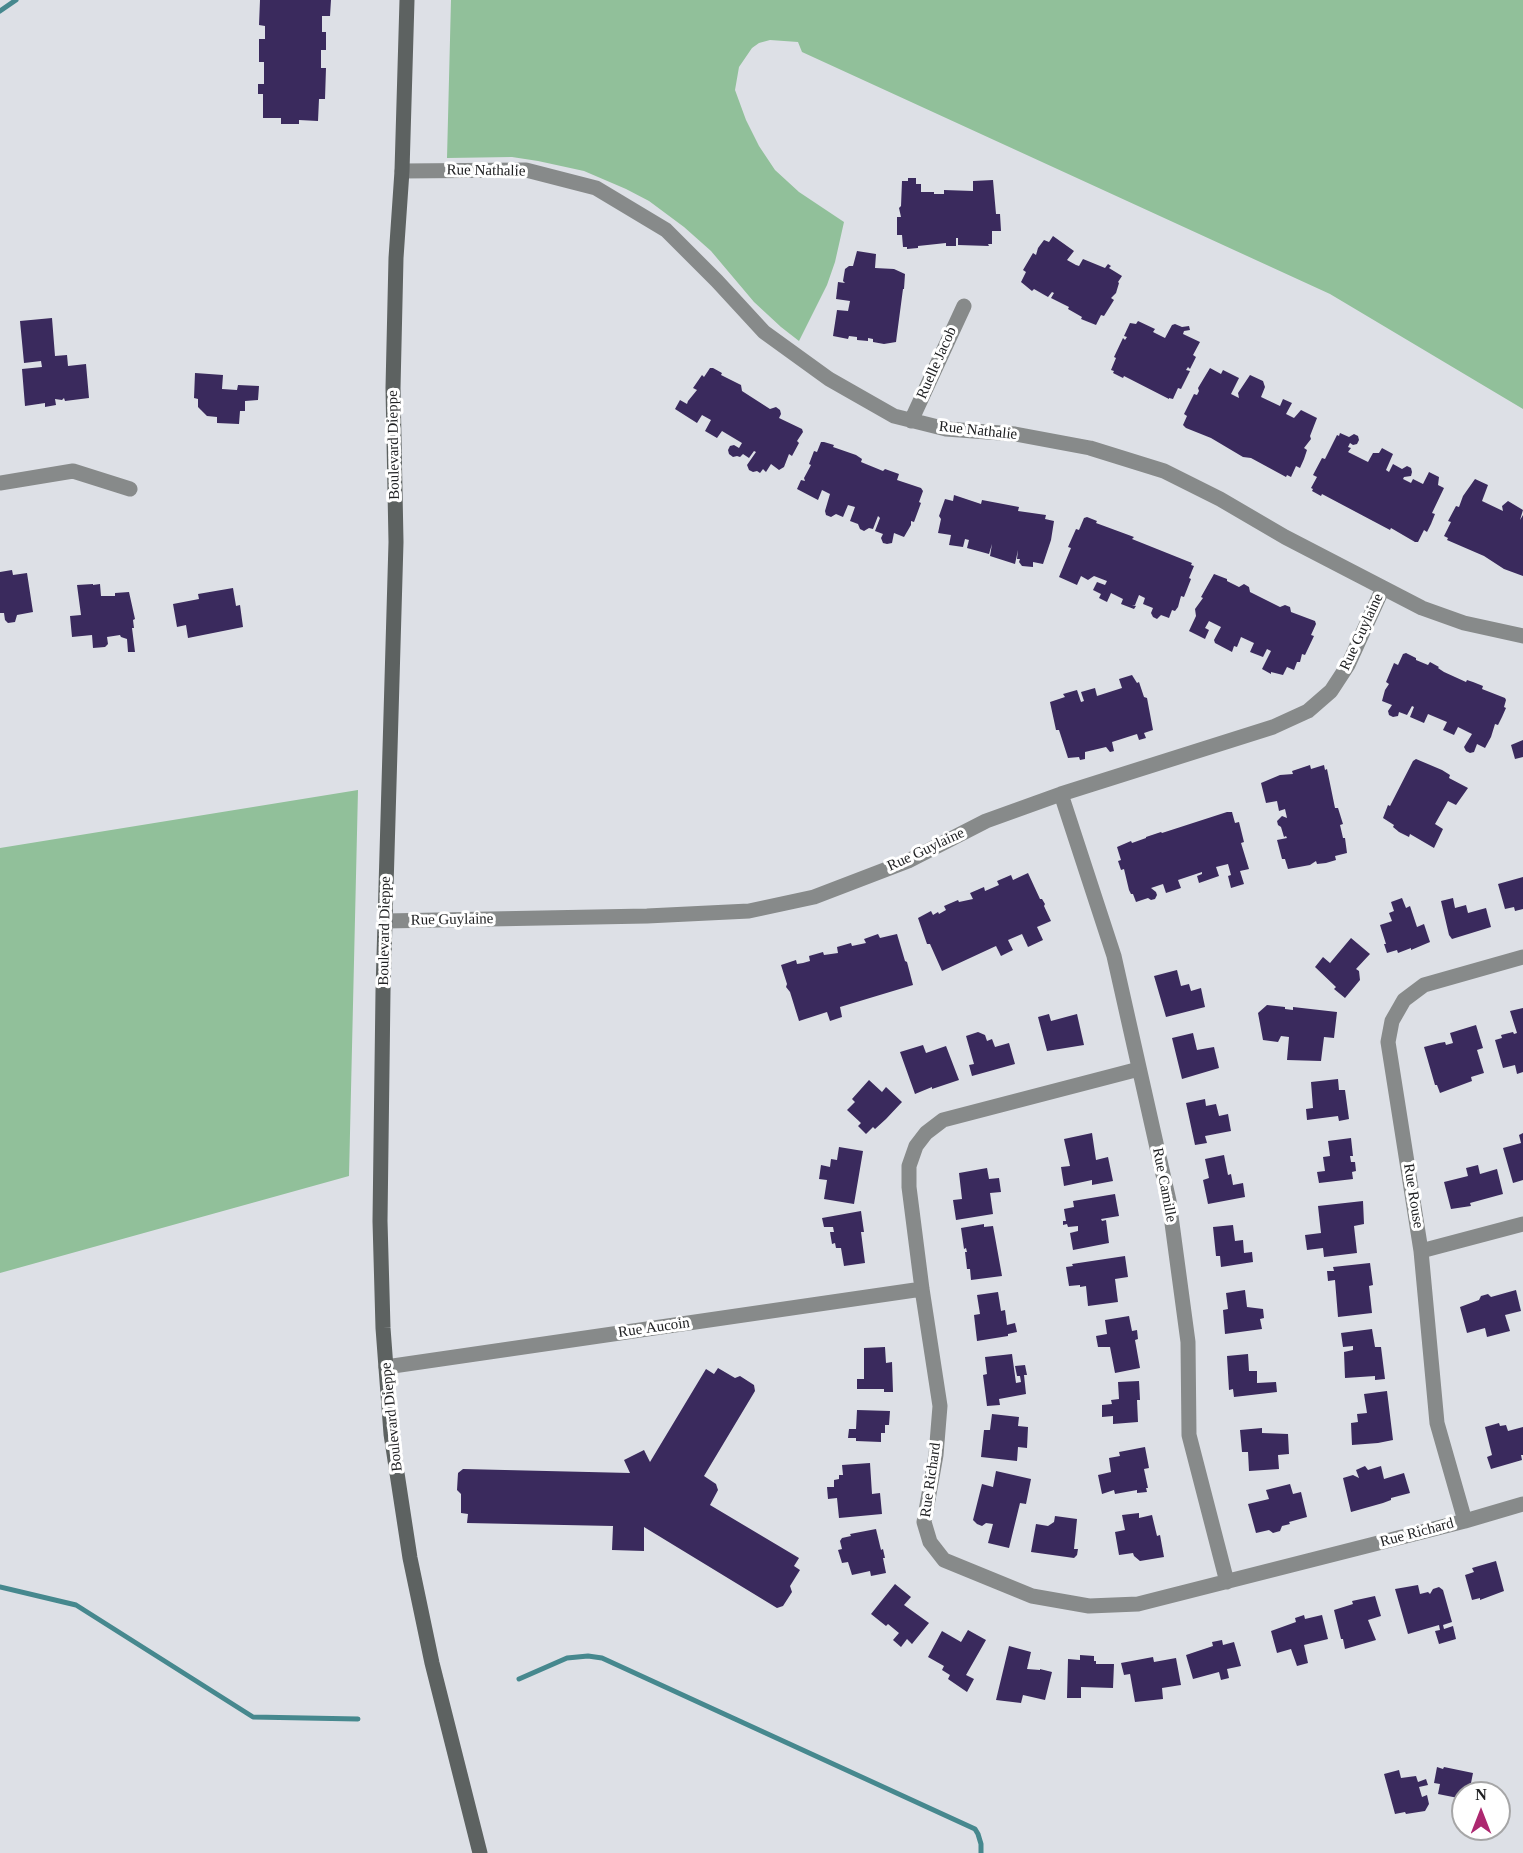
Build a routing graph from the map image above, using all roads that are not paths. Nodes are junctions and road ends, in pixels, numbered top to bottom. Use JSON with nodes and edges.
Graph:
{"nodes":[{"id":1,"x":408,"y":0,"type":"edge"},
{"id":2,"x":402,"y":171,"type":"junction"},
{"id":3,"x":964,"y":306,"type":"dead end"},
{"id":4,"x":911,"y":421,"type":"junction"},
{"id":5,"x":0,"y":483,"type":"edge"},
{"id":6,"x":130,"y":489,"type":"dead end"},
{"id":7,"x":1383,"y":588,"type":"junction"},
{"id":8,"x":1523,"y":636,"type":"edge"},
{"id":9,"x":1061,"y":794,"type":"junction"},
{"id":10,"x":385,"y":921,"type":"junction"},
{"id":11,"x":1523,"y":957,"type":"edge"},
{"id":12,"x":1139,"y":1069,"type":"junction"},
{"id":13,"x":1523,"y":1224,"type":"edge"},
{"id":14,"x":1421,"y":1251,"type":"junction"},
{"id":15,"x":922,"y":1289,"type":"junction"},
{"id":16,"x":386,"y":1366,"type":"junction"},
{"id":17,"x":1523,"y":1504,"type":"edge"},
{"id":18,"x":1465,"y":1521,"type":"junction"},
{"id":19,"x":1227,"y":1582,"type":"junction"},
{"id":20,"x":480,"y":1853,"type":"edge"}],
"edges":[{"from":1,"to":2,"type":"main road","name":"Boulevard Dieppe"},
{"from":2,"to":4,"type":"street","name":"Rue Nathalie"},
{"from":2,"to":10,"type":"main road","name":"Boulevard Dieppe"},
{"from":3,"to":4,"type":"street","name":"Ruelle Jacob"},
{"from":4,"to":7,"type":"street","name":"Rue Nathalie"},
{"from":5,"to":6,"type":"street"},
{"from":7,"to":8,"type":"street","name":"Rue Nathalie"},
{"from":7,"to":9,"type":"street","name":"Rue Guylaine"},
{"from":9,"to":10,"type":"street","name":"Rue Guylaine"},
{"from":9,"to":12,"type":"street","name":"Rue Camille"},
{"from":10,"to":16,"type":"main road","name":"Boulevard Dieppe"},
{"from":11,"to":14,"type":"street","name":"Rue Rouse"},
{"from":12,"to":15,"type":"street","name":"Rue Richard"},
{"from":12,"to":19,"type":"street","name":"Rue Camille"},
{"from":13,"to":14,"type":"street"},
{"from":14,"to":18,"type":"street","name":"Rue Rouse"},
{"from":15,"to":16,"type":"street","name":"Rue Aucoin"},
{"from":15,"to":19,"type":"street","name":"Rue Richard"},
{"from":16,"to":20,"type":"main road","name":"Boulevard Dieppe"},
{"from":17,"to":18,"type":"street","name":"Rue Richard"},
{"from":18,"to":19,"type":"street","name":"Rue Richard"}]}
